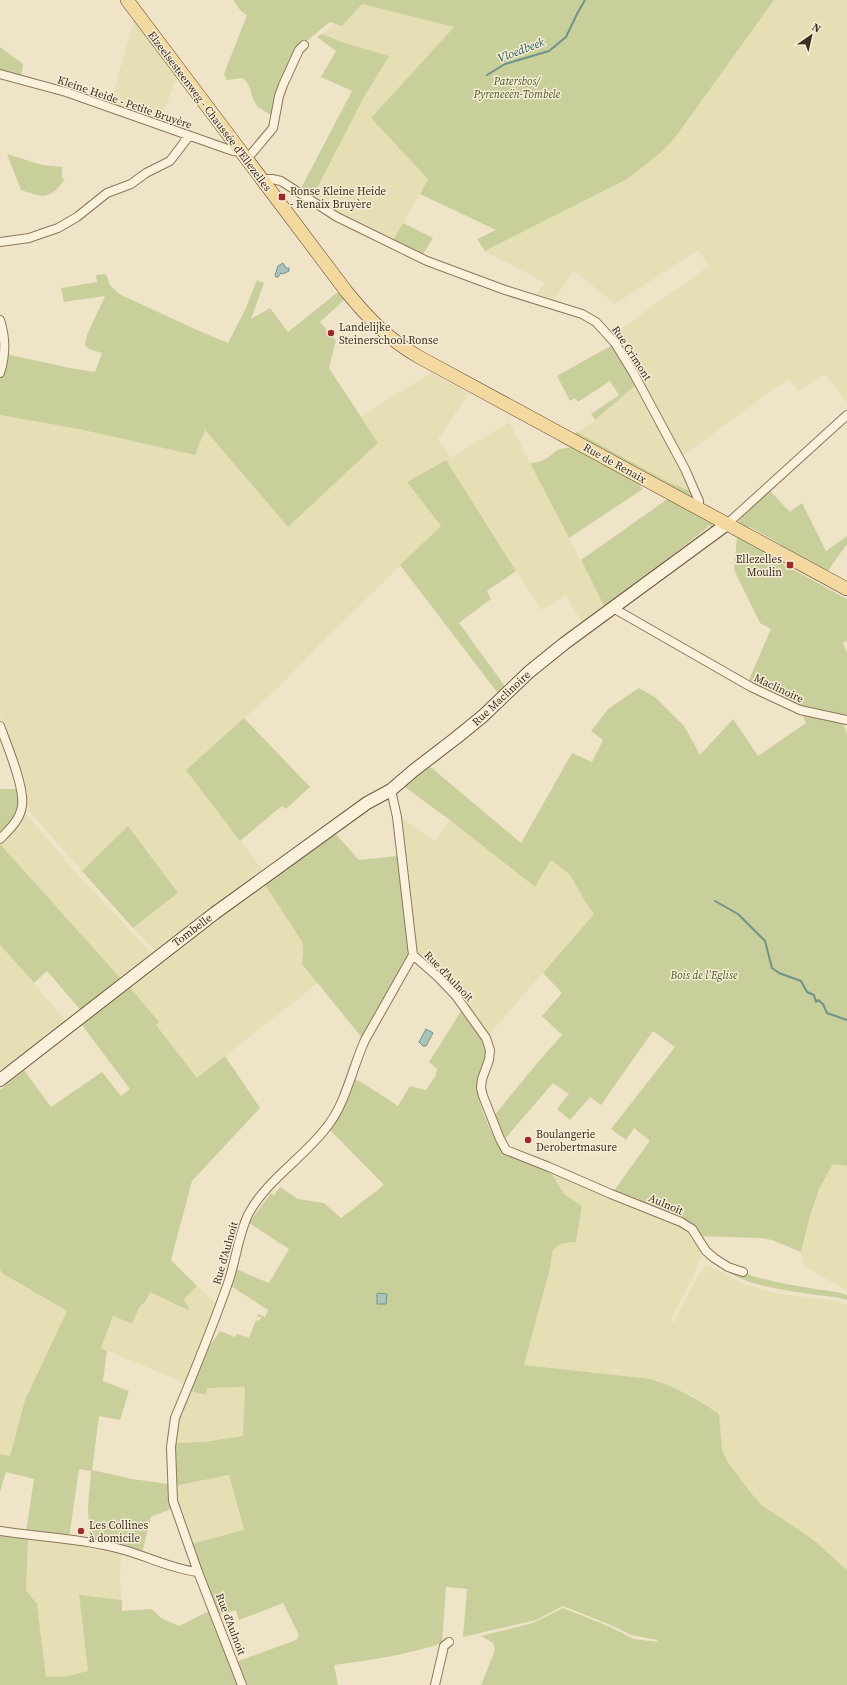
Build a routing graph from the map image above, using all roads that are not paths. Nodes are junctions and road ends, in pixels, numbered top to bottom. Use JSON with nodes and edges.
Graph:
{"nodes":[{"id":1,"x":127,"y":0,"type":"edge"},
{"id":2,"x":304,"y":45,"type":"dead end"},
{"id":3,"x":0,"y":74,"type":"edge"},
{"id":4,"x":189,"y":136,"type":"junction"},
{"id":5,"x":244,"y":155,"type":"junction"},
{"id":6,"x":262,"y":179,"type":"junction"},
{"id":7,"x":0,"y":242,"type":"edge"},
{"id":8,"x":0,"y":320,"type":"edge"},
{"id":9,"x":384,"y":333,"type":"joint"},
{"id":10,"x":0,"y":373,"type":"edge"},
{"id":11,"x":847,"y":415,"type":"edge"},
{"id":12,"x":699,"y":509,"type":"junction"},
{"id":13,"x":727,"y":524,"type":"junction"},
{"id":14,"x":847,"y":589,"type":"edge"},
{"id":15,"x":613,"y":608,"type":"junction"},
{"id":16,"x":847,"y":720,"type":"edge"},
{"id":17,"x":0,"y":726,"type":"edge"},
{"id":18,"x":391,"y":790,"type":"junction"},
{"id":19,"x":0,"y":839,"type":"edge"},
{"id":20,"x":413,"y":955,"type":"junction"},
{"id":21,"x":0,"y":1080,"type":"edge"},
{"id":22,"x":611,"y":1194,"type":"joint"},
{"id":23,"x":743,"y":1272,"type":"dead end"},
{"id":24,"x":0,"y":1531,"type":"edge"},
{"id":25,"x":198,"y":1572,"type":"junction"},
{"id":26,"x":449,"y":1642,"type":"dead end"},
{"id":27,"x":242,"y":1685,"type":"edge"},
{"id":28,"x":435,"y":1685,"type":"edge"}],
"edges":[{"from":1,"to":5,"type":"main road","name":"Elzeelsesteenweg - Chaussée d'Ellezelles"},
{"from":2,"to":5,"type":"street"},
{"from":3,"to":4,"type":"street","name":"Kleine Heide - Petite Bruyère"},
{"from":4,"to":5,"type":"street","name":"Kleine Heide - Petite Bruyère"},
{"from":4,"to":7,"type":"street"},
{"from":5,"to":6,"type":"main road","name":"Elzeelsesteenweg - Chaussée d'Ellezelles"},
{"from":6,"to":9,"type":"main road","name":"Elzeelsesteenweg - Chaussée d'Ellezelles"},
{"from":6,"to":12,"type":"street","name":"Rue Crimont"},
{"from":8,"to":10,"type":"street"},
{"from":9,"to":12,"type":"main road","name":"Rue de Renaix"},
{"from":11,"to":13,"type":"street"},
{"from":12,"to":13,"type":"main road","name":"Rue de Renaix"},
{"from":13,"to":14,"type":"main road","name":"Rue de Renaix"},
{"from":13,"to":15,"type":"street","name":"Rue Maclinoire"},
{"from":15,"to":16,"type":"street","name":"Maclinoire"},
{"from":15,"to":18,"type":"street","name":"Rue Maclinoire"},
{"from":17,"to":19,"type":"street"},
{"from":18,"to":20,"type":"street","name":"Rue d'Aulnoit"},
{"from":18,"to":21,"type":"street","name":"Tombelle"},
{"from":20,"to":22,"type":"street","name":"Rue d'Aulnoit"},
{"from":20,"to":25,"type":"street","name":"Rue d'Aulnoit"},
{"from":22,"to":23,"type":"street","name":"Aulnoit"},
{"from":24,"to":25,"type":"street"},
{"from":25,"to":27,"type":"street","name":"Rue d'Aulnoit"},
{"from":26,"to":28,"type":"street"}]}
